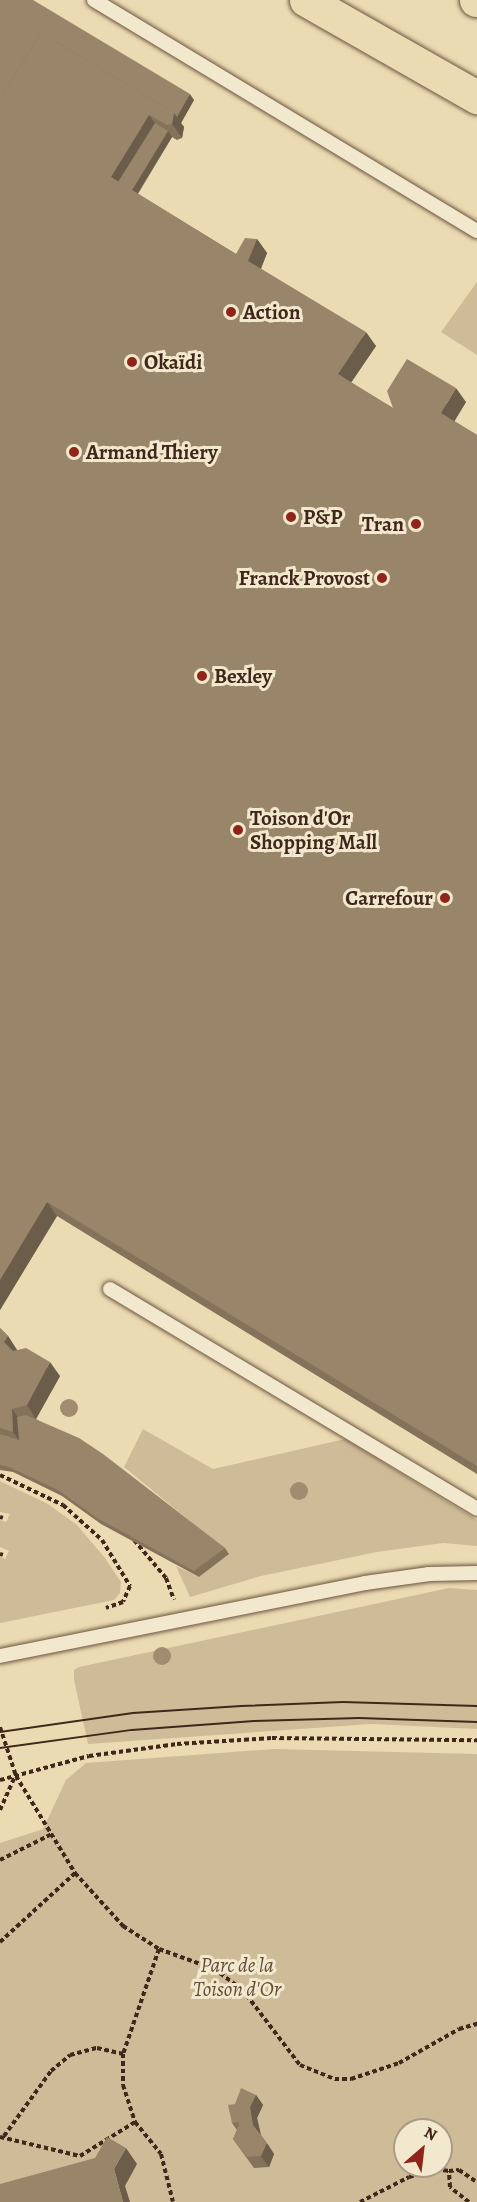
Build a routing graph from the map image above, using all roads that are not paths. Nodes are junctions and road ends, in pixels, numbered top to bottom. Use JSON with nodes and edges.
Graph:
{"nodes":[{"id":1,"x":94,"y":0,"type":"edge"},
{"id":2,"x":306,"y":0,"type":"edge"},
{"id":3,"x":334,"y":0,"type":"edge"},
{"id":4,"x":427,"y":68,"type":"junction"},
{"id":5,"x":477,"y":97,"type":"edge"},
{"id":6,"x":477,"y":231,"type":"edge"},
{"id":7,"x":110,"y":1289,"type":"dead end"},
{"id":8,"x":477,"y":1509,"type":"edge"},
{"id":9,"x":477,"y":1573,"type":"edge"},
{"id":10,"x":0,"y":1656,"type":"edge"}],
"edges":[{"from":1,"to":6,"type":"lane"},
{"from":2,"to":4,"type":"highway"},
{"from":3,"to":4,"type":"highway"},
{"from":4,"to":5,"type":"highway"},
{"from":7,"to":8,"type":"lane"},
{"from":9,"to":10,"type":"lane"}]}
